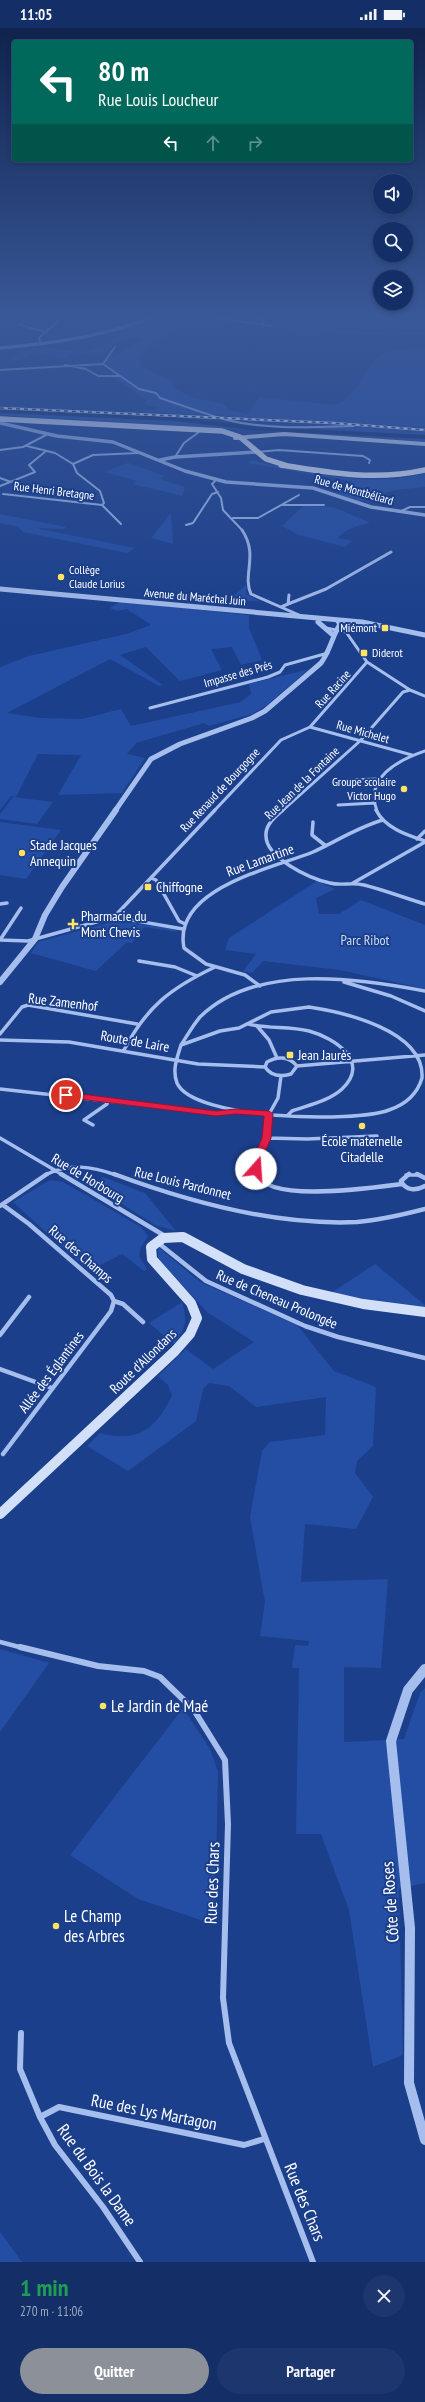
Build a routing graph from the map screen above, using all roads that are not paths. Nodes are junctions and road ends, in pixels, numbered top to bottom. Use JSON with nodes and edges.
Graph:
{"nodes":[{"id":1,"x":223,"y":418,"type":"edge"},
{"id":2,"x":0,"y":419,"type":"edge"},
{"id":3,"x":0,"y":423,"type":"edge"},
{"id":4,"x":354,"y":426,"type":"dead end"},
{"id":5,"x":199,"y":432,"type":"dead end"},
{"id":6,"x":48,"y":434,"type":"junction"},
{"id":7,"x":239,"y":438,"type":"junction"},
{"id":8,"x":425,"y":444,"type":"edge"},
{"id":9,"x":27,"y":446,"type":"junction"},
{"id":10,"x":0,"y":450,"type":"edge"},
{"id":11,"x":46,"y":451,"type":"junction"},
{"id":12,"x":255,"y":452,"type":"junction"},
{"id":13,"x":138,"y":453,"type":"junction"},
{"id":14,"x":175,"y":457,"type":"junction"},
{"id":15,"x":160,"y":460,"type":"junction"},
{"id":16,"x":369,"y":463,"type":"dead end"},
{"id":17,"x":72,"y":464,"type":"junction"},
{"id":18,"x":425,"y":470,"type":"edge"},
{"id":19,"x":0,"y":478,"type":"edge"},
{"id":20,"x":216,"y":480,"type":"junction"},
{"id":21,"x":11,"y":482,"type":"junction"},
{"id":22,"x":0,"y":486,"type":"edge"},
{"id":23,"x":218,"y":492,"type":"junction"},
{"id":24,"x":3,"y":494,"type":"dead end"},
{"id":25,"x":299,"y":495,"type":"dead end"},
{"id":26,"x":281,"y":504,"type":"junction"},
{"id":27,"x":102,"y":505,"type":"junction"},
{"id":28,"x":324,"y":505,"type":"dead end"},
{"id":29,"x":425,"y":507,"type":"edge"},
{"id":30,"x":399,"y":512,"type":"junction"},
{"id":31,"x":425,"y":515,"type":"edge"},
{"id":32,"x":232,"y":518,"type":"junction"},
{"id":33,"x":122,"y":524,"type":"dead end"},
{"id":34,"x":186,"y":525,"type":"dead end"},
{"id":35,"x":391,"y":552,"type":"dead end"},
{"id":36,"x":0,"y":589,"type":"edge"},
{"id":37,"x":289,"y":595,"type":"dead end"},
{"id":38,"x":288,"y":604,"type":"junction"},
{"id":39,"x":281,"y":607,"type":"junction"},
{"id":40,"x":287,"y":610,"type":"junction"},
{"id":41,"x":302,"y":616,"type":"junction"},
{"id":42,"x":293,"y":617,"type":"junction"},
{"id":43,"x":327,"y":619,"type":"junction"},
{"id":44,"x":318,"y":622,"type":"junction"},
{"id":45,"x":338,"y":624,"type":"junction"},
{"id":46,"x":348,"y":624,"type":"junction"},
{"id":47,"x":392,"y":627,"type":"junction"},
{"id":48,"x":326,"y":628,"type":"junction"},
{"id":49,"x":346,"y":632,"type":"junction"},
{"id":50,"x":333,"y":635,"type":"junction"},
{"id":51,"x":425,"y":635,"type":"edge"},
{"id":52,"x":328,"y":653,"type":"junction"},
{"id":53,"x":367,"y":662,"type":"junction"},
{"id":54,"x":410,"y":690,"type":"junction"},
{"id":55,"x":425,"y":696,"type":"edge"},
{"id":56,"x":150,"y":708,"type":"dead end"},
{"id":57,"x":310,"y":727,"type":"junction"},
{"id":58,"x":360,"y":741,"type":"junction"},
{"id":59,"x":425,"y":751,"type":"edge"},
{"id":60,"x":412,"y":756,"type":"junction"},
{"id":61,"x":379,"y":779,"type":"junction"},
{"id":62,"x":348,"y":780,"type":"dead end"},
{"id":63,"x":375,"y":803,"type":"junction"},
{"id":64,"x":338,"y":805,"type":"dead end"},
{"id":65,"x":383,"y":820,"type":"junction"},
{"id":66,"x":312,"y":822,"type":"dead end"},
{"id":67,"x":425,"y":831,"type":"edge"},
{"id":68,"x":417,"y":839,"type":"junction"},
{"id":69,"x":425,"y":842,"type":"edge"},
{"id":70,"x":326,"y":846,"type":"junction"},
{"id":71,"x":283,"y":862,"type":"junction"},
{"id":72,"x":151,"y":878,"type":"junction"},
{"id":73,"x":354,"y":883,"type":"junction"},
{"id":74,"x":7,"y":903,"type":"dead end"},
{"id":75,"x":424,"y":903,"type":"edge"},
{"id":76,"x":0,"y":904,"type":"edge"},
{"id":77,"x":21,"y":908,"type":"dead end"},
{"id":78,"x":114,"y":917,"type":"junction"},
{"id":79,"x":185,"y":924,"type":"junction"},
{"id":80,"x":183,"y":929,"type":"junction"},
{"id":81,"x":35,"y":939,"type":"junction"},
{"id":82,"x":0,"y":940,"type":"edge"},
{"id":83,"x":139,"y":961,"type":"dead end"},
{"id":84,"x":215,"y":967,"type":"junction"},
{"id":85,"x":197,"y":976,"type":"junction"},
{"id":86,"x":340,"y":981,"type":"junction"},
{"id":87,"x":0,"y":982,"type":"edge"},
{"id":88,"x":260,"y":986,"type":"junction"},
{"id":89,"x":425,"y":991,"type":"edge"},
{"id":90,"x":425,"y":1011,"type":"edge"},
{"id":91,"x":137,"y":1024,"type":"junction"},
{"id":92,"x":248,"y":1024,"type":"junction"},
{"id":93,"x":257,"y":1026,"type":"junction"},
{"id":94,"x":0,"y":1034,"type":"edge"},
{"id":95,"x":0,"y":1040,"type":"edge"},
{"id":96,"x":181,"y":1046,"type":"junction"},
{"id":97,"x":124,"y":1050,"type":"junction"},
{"id":98,"x":423,"y":1055,"type":"edge"},
{"id":99,"x":277,"y":1058,"type":"junction"},
{"id":100,"x":174,"y":1059,"type":"junction"},
{"id":101,"x":353,"y":1061,"type":"junction"},
{"id":102,"x":297,"y":1066,"type":"junction"},
{"id":103,"x":265,"y":1067,"type":"junction"},
{"id":104,"x":281,"y":1076,"type":"junction"},
{"id":105,"x":0,"y":1089,"type":"edge"},
{"id":106,"x":108,"y":1100,"type":"junction"},
{"id":107,"x":236,"y":1112,"type":"junction"},
{"id":108,"x":269,"y":1114,"type":"junction"},
{"id":109,"x":288,"y":1115,"type":"junction"},
{"id":110,"x":93,"y":1125,"type":"dead end"},
{"id":111,"x":377,"y":1136,"type":"dead end"},
{"id":112,"x":0,"y":1138,"type":"edge"},
{"id":113,"x":267,"y":1138,"type":"junction"},
{"id":114,"x":55,"y":1171,"type":"junction"},
{"id":115,"x":425,"y":1178,"type":"edge"},
{"id":116,"x":402,"y":1184,"type":"junction"},
{"id":117,"x":425,"y":1186,"type":"edge"},
{"id":118,"x":1,"y":1206,"type":"edge"},
{"id":119,"x":425,"y":1209,"type":"edge"},
{"id":120,"x":165,"y":1237,"type":"junction"},
{"id":121,"x":156,"y":1241,"type":"junction"},
{"id":122,"x":29,"y":1297,"type":"dead end"},
{"id":123,"x":114,"y":1301,"type":"junction"},
{"id":124,"x":425,"y":1312,"type":"edge"},
{"id":125,"x":143,"y":1322,"type":"dead end"},
{"id":126,"x":0,"y":1335,"type":"edge"},
{"id":127,"x":425,"y":1358,"type":"edge"},
{"id":128,"x":0,"y":1370,"type":"edge"},
{"id":129,"x":52,"y":1388,"type":"junction"},
{"id":130,"x":3,"y":1454,"type":"dead end"},
{"id":131,"x":0,"y":1514,"type":"edge"},
{"id":132,"x":0,"y":1642,"type":"edge"},
{"id":133,"x":425,"y":1669,"type":"edge"},
{"id":134,"x":21,"y":2033,"type":"dead end"},
{"id":135,"x":40,"y":2116,"type":"junction"},
{"id":136,"x":264,"y":2139,"type":"junction"},
{"id":137,"x":425,"y":2140,"type":"edge"},
{"id":138,"x":140,"y":2262,"type":"edge"},
{"id":139,"x":313,"y":2262,"type":"edge"}],
"edges":[{"from":1,"to":4,"type":"street"},
{"from":2,"to":7,"type":"main road"},
{"from":3,"to":6,"type":"street","name":"Rue de Montbéliard"},
{"from":5,"to":14,"type":"street"},
{"from":6,"to":9,"type":"street"},
{"from":6,"to":13,"type":"street","name":"Rue de Montbéliard"},
{"from":7,"to":8,"type":"main road"},
{"from":7,"to":12,"type":"main road"},
{"from":9,"to":10,"type":"street"},
{"from":9,"to":11,"type":"street"},
{"from":11,"to":17,"type":"street"},
{"from":11,"to":21,"type":"street"},
{"from":12,"to":14,"type":"street"},
{"from":12,"to":16,"type":"street"},
{"from":12,"to":18,"type":"main road"},
{"from":13,"to":15,"type":"street","name":"Rue de Montbéliard"},
{"from":13,"to":17,"type":"street"},
{"from":14,"to":15,"type":"street"},
{"from":15,"to":20,"type":"street","name":"Rue de Montbéliard"},
{"from":17,"to":27,"type":"street"},
{"from":19,"to":21,"type":"street"},
{"from":20,"to":23,"type":"street"},
{"from":20,"to":30,"type":"street","name":"Rue de Montbéliard"},
{"from":21,"to":22,"type":"street"},
{"from":23,"to":32,"type":"street"},
{"from":23,"to":34,"type":"street"},
{"from":24,"to":27,"type":"street","name":"Rue Henri Bretagne"},
{"from":25,"to":26,"type":"street"},
{"from":26,"to":28,"type":"street"},
{"from":26,"to":32,"type":"street"},
{"from":27,"to":33,"type":"street"},
{"from":29,"to":30,"type":"street"},
{"from":30,"to":31,"type":"street","name":"Rue de Montbéliard"},
{"from":32,"to":39,"type":"street"},
{"from":35,"to":38,"type":"street"},
{"from":36,"to":42,"type":"street","name":"Avenue du Maréchal Juin"},
{"from":37,"to":38,"type":"street"},
{"from":38,"to":39,"type":"street"},
{"from":39,"to":40,"type":"street"},
{"from":40,"to":41,"type":"street"},
{"from":40,"to":42,"type":"street"},
{"from":41,"to":42,"type":"street","name":"Avenue du Maréchal Juin"},
{"from":41,"to":43,"type":"street","name":"Avenue du Maréchal Juin"},
{"from":42,"to":44,"type":"street","name":"Avenue du Maréchal Juin"},
{"from":43,"to":44,"type":"street","name":"Avenue du Maréchal Juin"},
{"from":43,"to":45,"type":"street","name":"Avenue du Maréchal Juin"},
{"from":44,"to":45,"type":"street","name":"Avenue du Maréchal Juin"},
{"from":44,"to":48,"type":"street","name":"Avenue du Maréchal Juin"},
{"from":45,"to":46,"type":"street","name":"Avenue du Maréchal Juin"},
{"from":45,"to":47,"type":"street","name":"Avenue du Maréchal Juin"},
{"from":45,"to":48,"type":"street"},
{"from":45,"to":49,"type":"street"},
{"from":45,"to":50,"type":"street"},
{"from":46,"to":47,"type":"street","name":"Avenue du Maréchal Juin"},
{"from":46,"to":49,"type":"street"},
{"from":47,"to":51,"type":"street"},
{"from":48,"to":50,"type":"street","name":"Avenue du Maréchal Juin"},
{"from":49,"to":53,"type":"street"},
{"from":50,"to":52,"type":"street"},
{"from":52,"to":56,"type":"street","name":"Impasse des Prés"},
{"from":52,"to":81,"type":"street"},
{"from":53,"to":54,"type":"street"},
{"from":53,"to":57,"type":"street","name":"Rue Racine"},
{"from":54,"to":55,"type":"street"},
{"from":54,"to":58,"type":"street","name":"Rue Jean de la Fontaine"},
{"from":57,"to":58,"type":"street","name":"Rue Michelet"},
{"from":57,"to":72,"type":"street","name":"Rue Renaud de Bourgogne"},
{"from":58,"to":60,"type":"street","name":"Rue Michelet"},
{"from":58,"to":71,"type":"street","name":"Rue Jean de la Fontaine"},
{"from":59,"to":60,"type":"street"},
{"from":60,"to":61,"type":"street"},
{"from":61,"to":62,"type":"street"},
{"from":61,"to":63,"type":"street"},
{"from":63,"to":64,"type":"street"},
{"from":63,"to":65,"type":"street"},
{"from":65,"to":68,"type":"street"},
{"from":65,"to":70,"type":"street","name":"Rue Lamartine"},
{"from":66,"to":70,"type":"street"},
{"from":67,"to":68,"type":"street"},
{"from":68,"to":69,"type":"street"},
{"from":69,"to":73,"type":"street"},
{"from":70,"to":71,"type":"street","name":"Rue Lamartine"},
{"from":71,"to":73,"type":"street"},
{"from":71,"to":79,"type":"street","name":"Rue Lamartine"},
{"from":72,"to":78,"type":"street","name":"Rue Renaud de Bourgogne"},
{"from":72,"to":79,"type":"street"},
{"from":73,"to":75,"type":"street"},
{"from":74,"to":76,"type":"street"},
{"from":77,"to":82,"type":"street"},
{"from":78,"to":80,"type":"street"},
{"from":78,"to":81,"type":"street"},
{"from":79,"to":80,"type":"street","name":"Rue Lamartine"},
{"from":80,"to":84,"type":"street","name":"Rue Lamartine"},
{"from":81,"to":82,"type":"street"},
{"from":81,"to":87,"type":"street"},
{"from":83,"to":85,"type":"street"},
{"from":84,"to":85,"type":"street"},
{"from":84,"to":88,"type":"street","name":"Rue Lamartine"},
{"from":85,"to":91,"type":"street"},
{"from":86,"to":88,"type":"street"},
{"from":86,"to":89,"type":"street"},
{"from":86,"to":90,"type":"street"},
{"from":88,"to":96,"type":"street"},
{"from":91,"to":94,"type":"street","name":"Rue Zamenhof"},
{"from":91,"to":97,"type":"street"},
{"from":92,"to":93,"type":"street"},
{"from":92,"to":96,"type":"street"},
{"from":92,"to":98,"type":"street"},
{"from":93,"to":99,"type":"street"},
{"from":93,"to":101,"type":"street"},
{"from":95,"to":97,"type":"street","name":"Route de Laire"},
{"from":96,"to":100,"type":"street"},
{"from":97,"to":100,"type":"street","name":"Route de Laire"},
{"from":98,"to":101,"type":"street"},
{"from":98,"to":109,"type":"street"},
{"from":99,"to":102,"type":"street"},
{"from":99,"to":103,"type":"street"},
{"from":100,"to":103,"type":"street","name":"Route de Laire"},
{"from":100,"to":107,"type":"street"},
{"from":101,"to":102,"type":"street"},
{"from":101,"to":109,"type":"street"},
{"from":102,"to":104,"type":"street"},
{"from":103,"to":104,"type":"street"},
{"from":104,"to":108,"type":"street"},
{"from":105,"to":106,"type":"street"},
{"from":106,"to":107,"type":"street"},
{"from":106,"to":110,"type":"street"},
{"from":107,"to":108,"type":"street"},
{"from":108,"to":109,"type":"street"},
{"from":108,"to":113,"type":"street"},
{"from":111,"to":113,"type":"street"},
{"from":112,"to":114,"type":"street","name":"Rue de Horbourg"},
{"from":113,"to":116,"type":"street"},
{"from":114,"to":118,"type":"street","name":"Rue Louis Pardonnet"},
{"from":114,"to":119,"type":"street","name":"Rue Louis Pardonnet"},
{"from":114,"to":120,"type":"street","name":"Rue de Horbourg"},
{"from":115,"to":116,"type":"street"},
{"from":116,"to":117,"type":"street"},
{"from":118,"to":123,"type":"street","name":"Rue des Champs"},
{"from":120,"to":121,"type":"main road"},
{"from":120,"to":124,"type":"main road"},
{"from":121,"to":127,"type":"street","name":"Rue de Cheneau Prolongée"},
{"from":121,"to":131,"type":"main road","name":"Route d'Allondans"},
{"from":122,"to":126,"type":"street"},
{"from":123,"to":125,"type":"street","name":"Rue des Champs"},
{"from":123,"to":129,"type":"street","name":"Allée des Églantines"},
{"from":128,"to":129,"type":"street"},
{"from":129,"to":130,"type":"street","name":"Allée des Églantines"},
{"from":132,"to":136,"type":"street","name":"Rue des Chars"},
{"from":133,"to":137,"type":"street","name":"Côte de Roses"},
{"from":134,"to":135,"type":"street","name":"Rue du Bois la Dame"},
{"from":135,"to":136,"type":"street","name":"Rue des Lys Martagon"},
{"from":135,"to":138,"type":"street","name":"Rue du Bois la Dame"},
{"from":136,"to":139,"type":"street","name":"Rue des Chars"}]}
